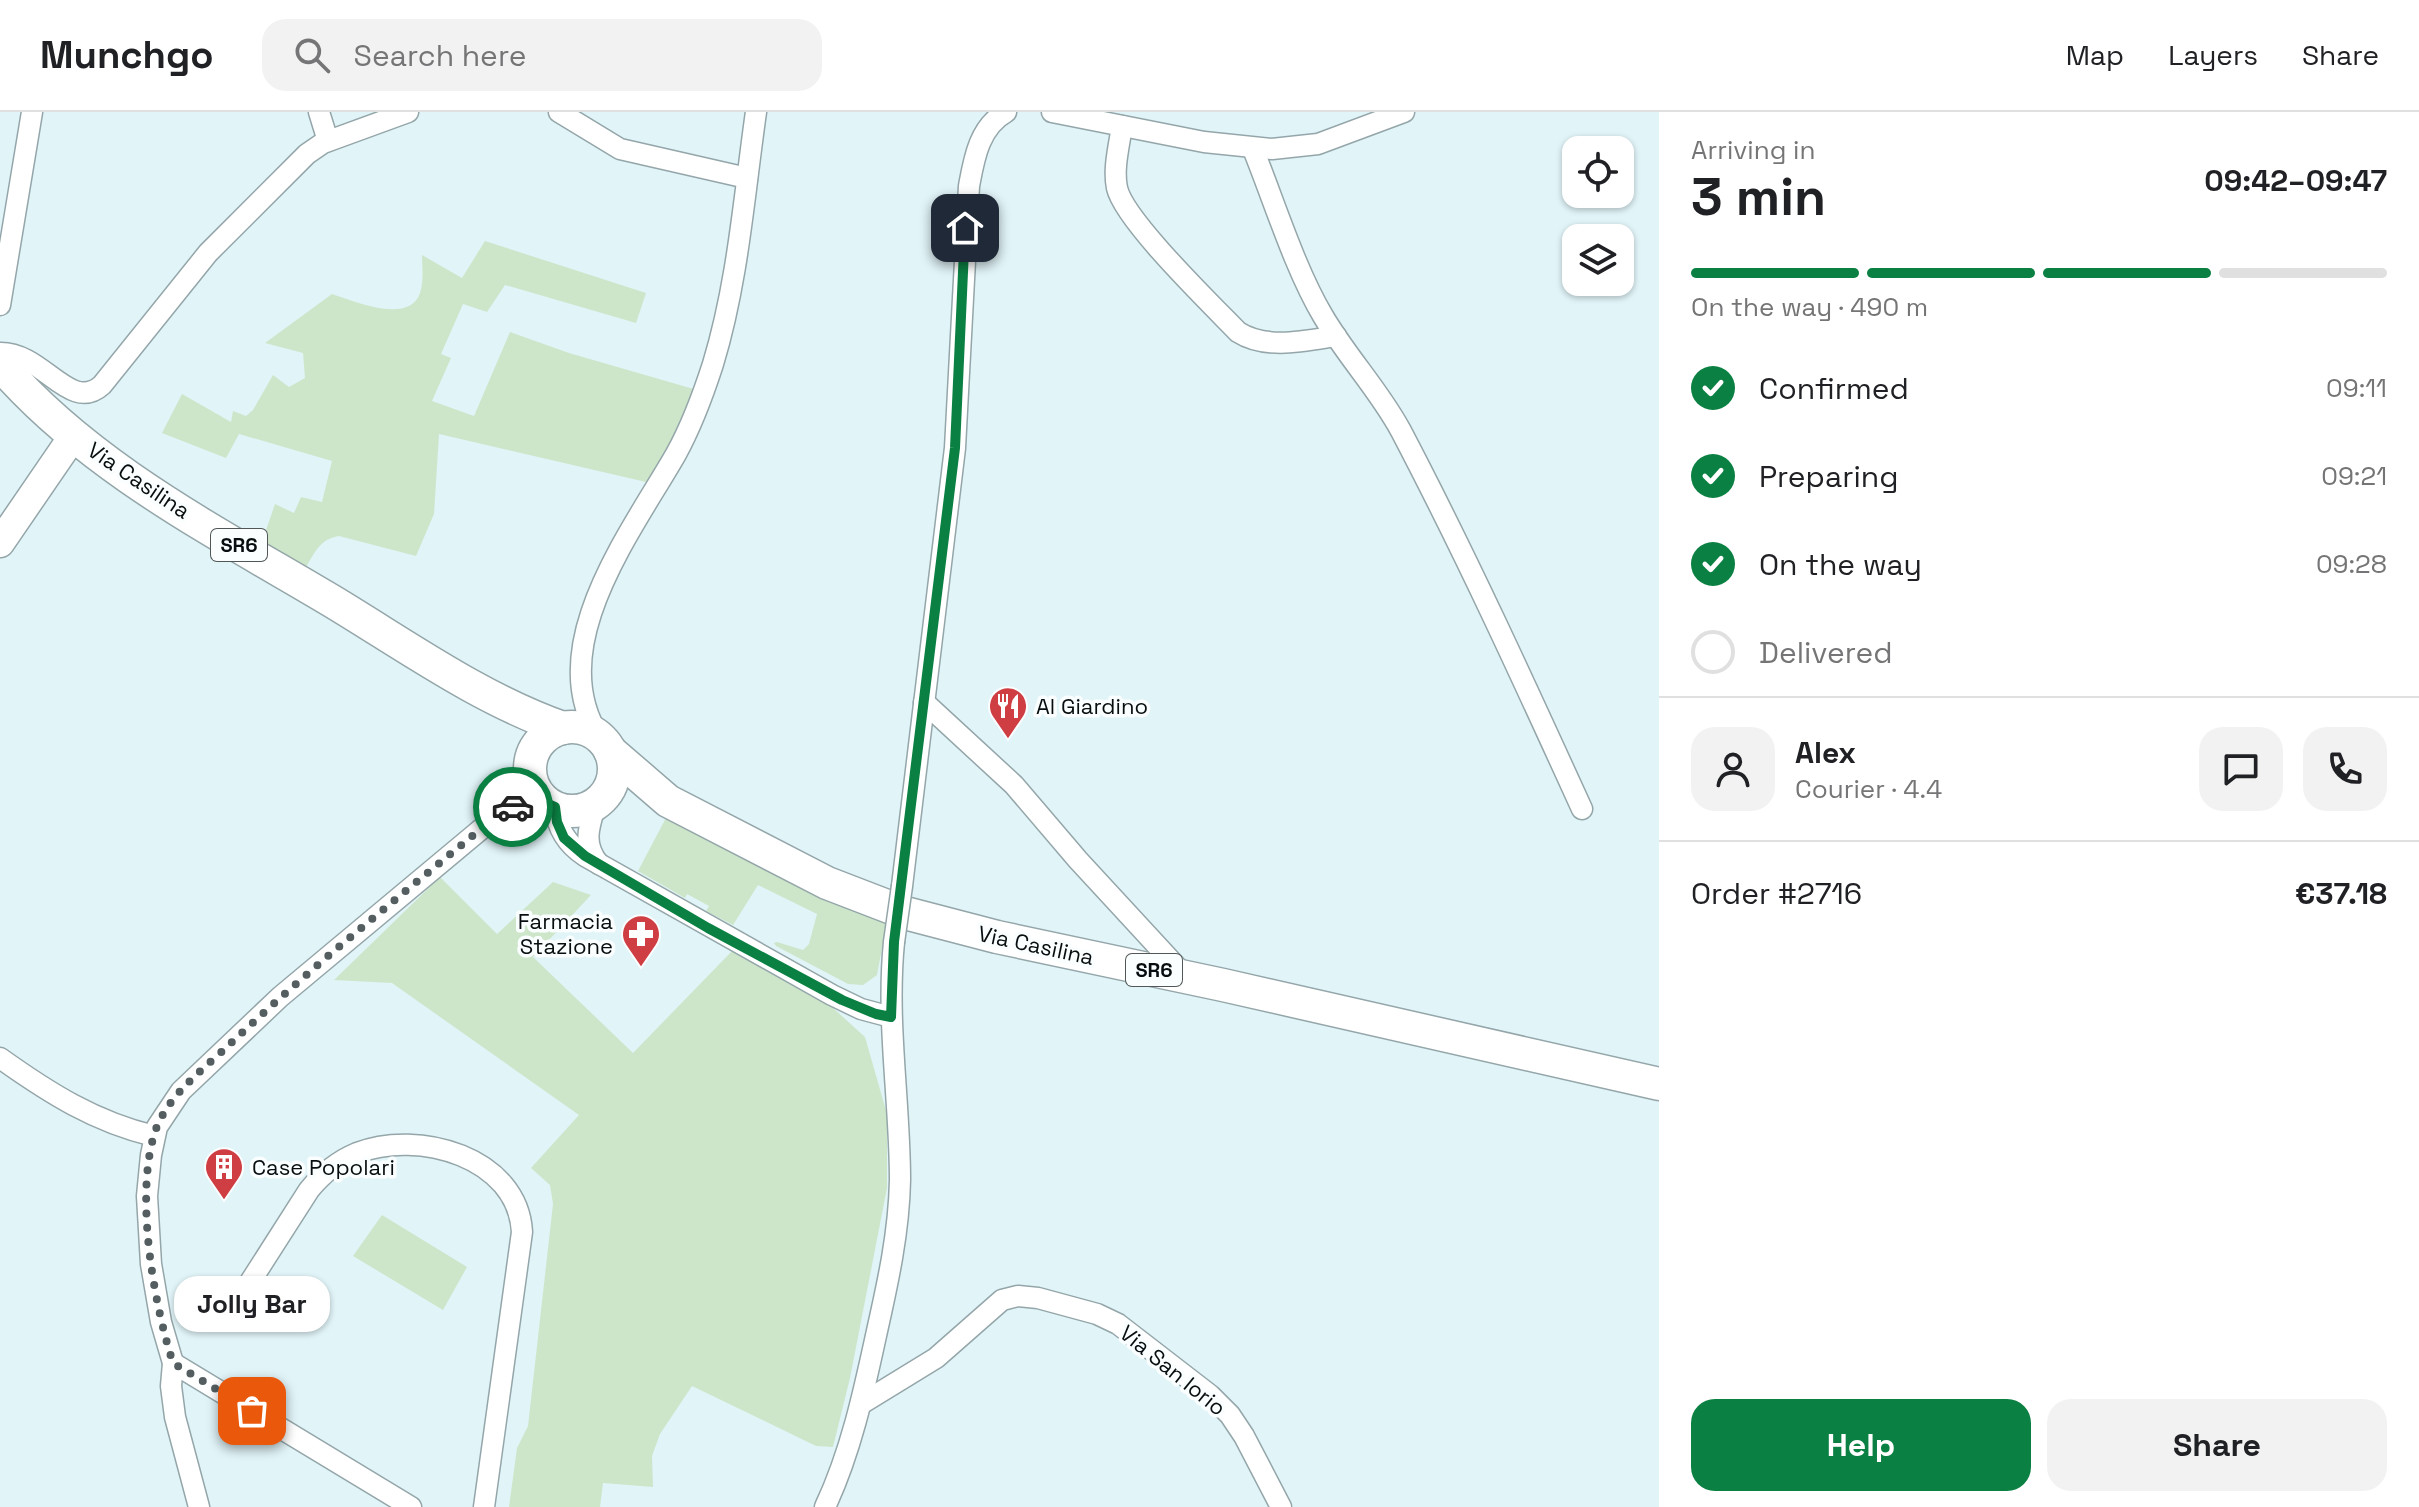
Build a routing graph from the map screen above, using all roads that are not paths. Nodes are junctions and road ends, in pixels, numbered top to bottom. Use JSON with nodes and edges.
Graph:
{"nodes":[{"id":1,"x":32,"y":112,"type":"edge"},
{"id":2,"x":319,"y":112,"type":"edge"},
{"id":3,"x":408,"y":112,"type":"edge"},
{"id":4,"x":559,"y":112,"type":"edge"},
{"id":5,"x":756,"y":112,"type":"edge"},
{"id":6,"x":1006,"y":112,"type":"edge"},
{"id":7,"x":1052,"y":112,"type":"edge"},
{"id":8,"x":1404,"y":112,"type":"edge"},
{"id":9,"x":1095,"y":116,"type":"edge"},
{"id":10,"x":1122,"y":126,"type":"junction"},
{"id":11,"x":328,"y":141,"type":"junction"},
{"id":12,"x":1253,"y":149,"type":"junction"},
{"id":13,"x":747,"y":178,"type":"junction"},
{"id":14,"x":0,"y":305,"type":"edge"},
{"id":15,"x":1336,"y":336,"type":"junction"},
{"id":16,"x":0,"y":353,"type":"edge"},
{"id":17,"x":0,"y":364,"type":"edge"},
{"id":18,"x":74,"y":435,"type":"junction"},
{"id":19,"x":0,"y":543,"type":"edge"},
{"id":20,"x":497,"y":701,"type":"junction"},
{"id":21,"x":924,"y":702,"type":"junction"},
{"id":22,"x":572,"y":719,"type":"junction"},
{"id":23,"x":605,"y":744,"type":"junction"},
{"id":24,"x":530,"y":767,"type":"junction"},
{"id":25,"x":600,"y":800,"type":"junction"},
{"id":26,"x":668,"y":801,"type":"junction"},
{"id":27,"x":552,"y":806,"type":"junction"},
{"id":28,"x":1582,"y":809,"type":"dead end"},
{"id":29,"x":504,"y":810,"type":"junction"},
{"id":30,"x":599,"y":864,"type":"junction"},
{"id":31,"x":1186,"y":977,"type":"junction"},
{"id":32,"x":891,"y":1017,"type":"junction"},
{"id":33,"x":0,"y":1058,"type":"edge"},
{"id":34,"x":1659,"y":1084,"type":"edge"},
{"id":35,"x":154,"y":1136,"type":"junction"},
{"id":36,"x":229,"y":1315,"type":"dead end"},
{"id":37,"x":173,"y":1363,"type":"junction"},
{"id":38,"x":861,"y":1404,"type":"junction"},
{"id":39,"x":199,"y":1507,"type":"edge"},
{"id":40,"x":411,"y":1507,"type":"edge"},
{"id":41,"x":484,"y":1507,"type":"edge"},
{"id":42,"x":825,"y":1507,"type":"edge"},
{"id":43,"x":1281,"y":1507,"type":"edge"}],
"edges":[{"from":1,"to":14,"type":"street"},
{"from":2,"to":11,"type":"street"},
{"from":3,"to":11,"type":"street"},
{"from":4,"to":13,"type":"street"},
{"from":5,"to":13,"type":"street"},
{"from":6,"to":21,"type":"street"},
{"from":7,"to":9,"type":"street"},
{"from":8,"to":12,"type":"street"},
{"from":9,"to":10,"type":"street"},
{"from":10,"to":12,"type":"street"},
{"from":10,"to":15,"type":"street"},
{"from":11,"to":16,"type":"street"},
{"from":12,"to":15,"type":"street"},
{"from":13,"to":22,"type":"street"},
{"from":15,"to":28,"type":"street"},
{"from":17,"to":18,"type":"main road","name":"Via Casilina","number":"SR6"},
{"from":18,"to":19,"type":"street"},
{"from":18,"to":20,"type":"main road","name":"Via Casilina","number":"SR6"},
{"from":20,"to":22,"type":"main road","name":"Via Casilina","number":"SR6"},
{"from":20,"to":24,"type":"main road","name":"Via Casilina","number":"SR6"},
{"from":21,"to":31,"type":"street"},
{"from":21,"to":32,"type":"street","bridge":true},
{"from":22,"to":23,"type":"main road"},
{"from":22,"to":24,"type":"main road"},
{"from":23,"to":25,"type":"main road"},
{"from":23,"to":26,"type":"main road","name":"Via Casilina","number":"SR6"},
{"from":24,"to":27,"type":"main road"},
{"from":24,"to":29,"type":"street"},
{"from":25,"to":26,"type":"main road","name":"Via Casilina","number":"SR6"},
{"from":25,"to":27,"type":"main road"},
{"from":25,"to":30,"type":"street"},
{"from":26,"to":31,"type":"main road","name":"Via Casilina","number":"SR6"},
{"from":27,"to":29,"type":"street"},
{"from":27,"to":30,"type":"street"},
{"from":29,"to":35,"type":"street"},
{"from":30,"to":32,"type":"street"},
{"from":31,"to":34,"type":"main road","name":"Via Casilina","number":"SR6"},
{"from":32,"to":38,"type":"street"},
{"from":33,"to":35,"type":"street"},
{"from":35,"to":37,"type":"street"},
{"from":36,"to":41,"type":"street"},
{"from":37,"to":39,"type":"street"},
{"from":37,"to":40,"type":"street"},
{"from":38,"to":42,"type":"street"},
{"from":38,"to":43,"type":"street","name":"Via San Iorio"}]}
